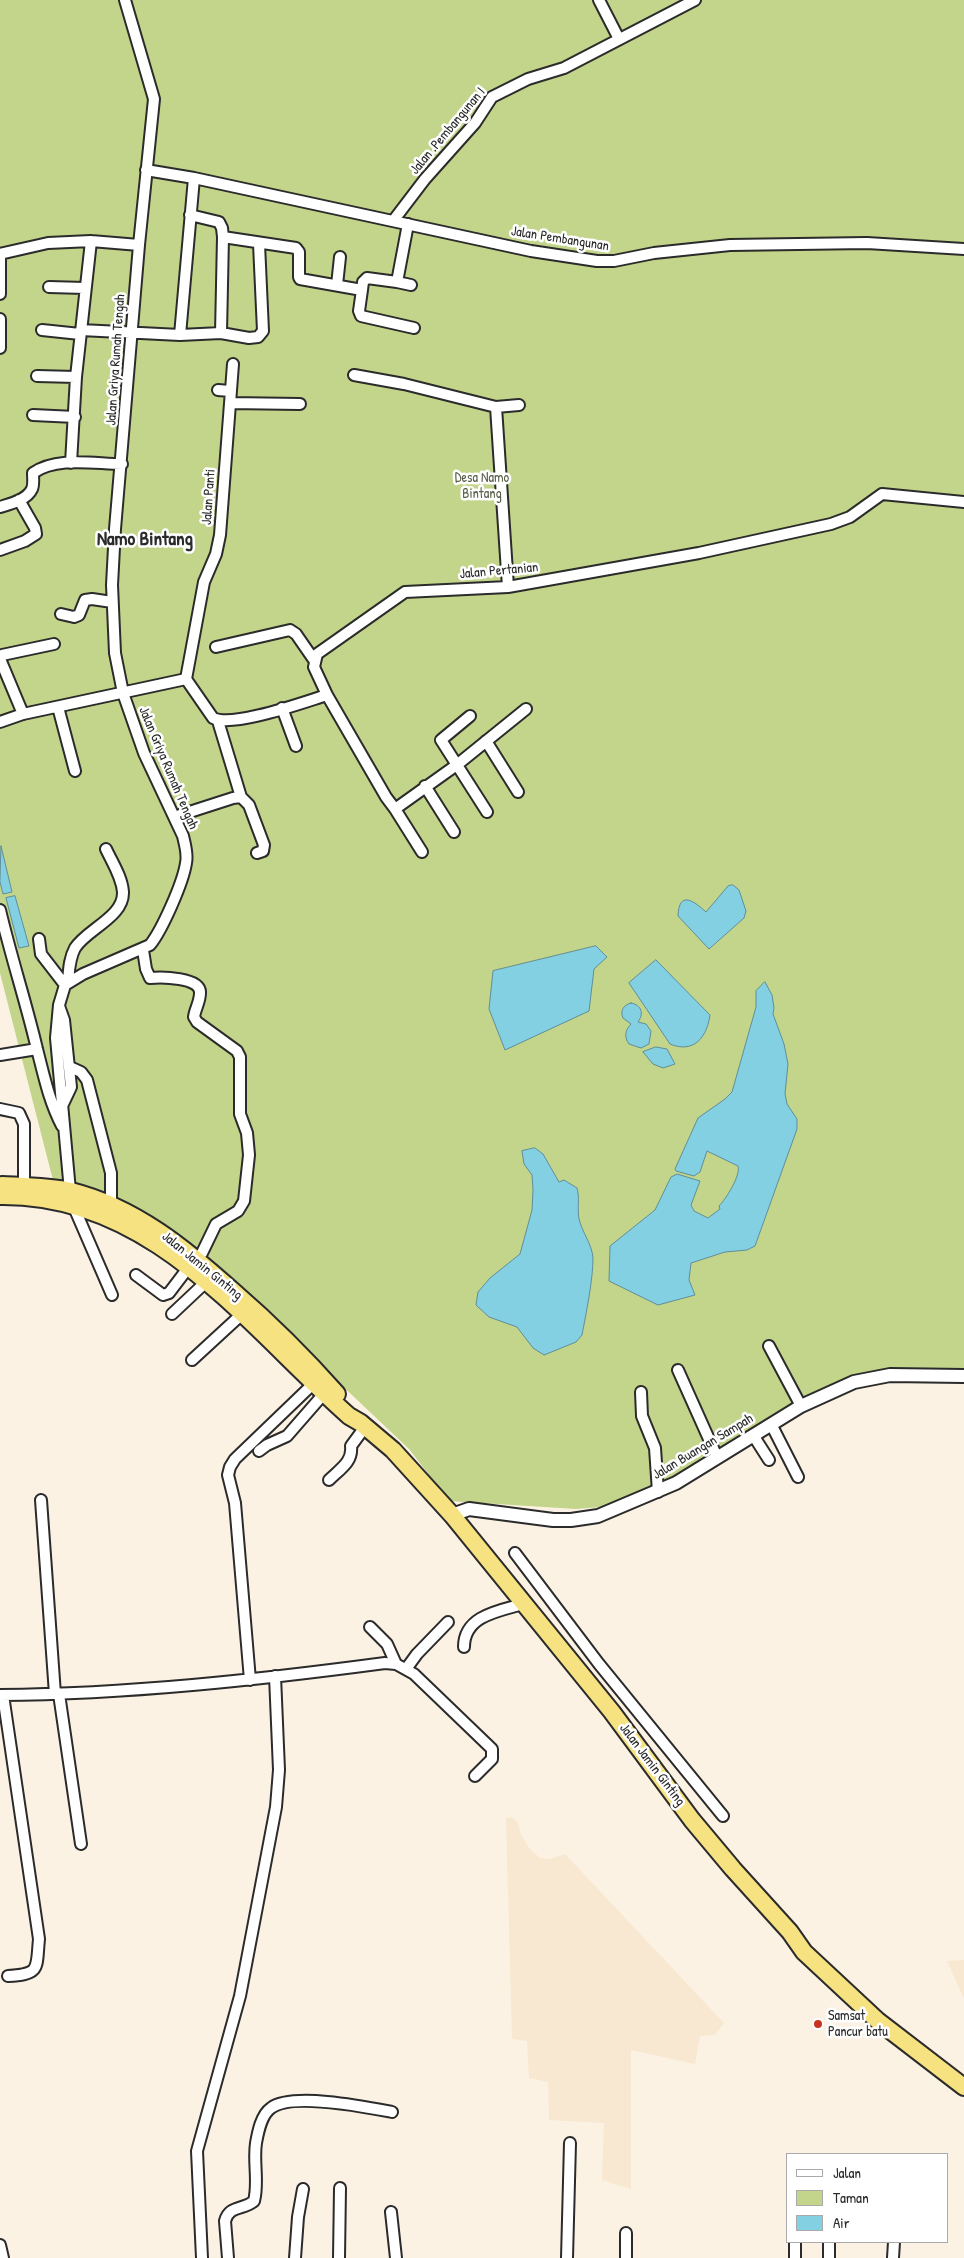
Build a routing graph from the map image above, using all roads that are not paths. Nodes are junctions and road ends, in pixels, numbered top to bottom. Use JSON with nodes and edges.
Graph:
{"nodes":[{"id":1,"x":125,"y":0,"type":"edge"},
{"id":2,"x":599,"y":0,"type":"edge"},
{"id":3,"x":695,"y":0,"type":"edge"},
{"id":4,"x":619,"y":39,"type":"junction"},
{"id":5,"x":146,"y":170,"type":"junction"},
{"id":6,"x":194,"y":178,"type":"junction"},
{"id":7,"x":190,"y":216,"type":"junction"},
{"id":8,"x":393,"y":221,"type":"junction"},
{"id":9,"x":408,"y":224,"type":"junction"},
{"id":10,"x":223,"y":237,"type":"junction"},
{"id":11,"x":91,"y":241,"type":"junction"},
{"id":12,"x":259,"y":244,"type":"junction"},
{"id":13,"x":139,"y":245,"type":"junction"},
{"id":14,"x":964,"y":249,"type":"edge"},
{"id":15,"x":0,"y":254,"type":"edge"},
{"id":16,"x":340,"y":257,"type":"dead end"},
{"id":17,"x":397,"y":282,"type":"junction"},
{"id":18,"x":411,"y":284,"type":"dead end"},
{"id":19,"x":337,"y":285,"type":"junction"},
{"id":20,"x":49,"y":287,"type":"dead end"},
{"id":21,"x":85,"y":288,"type":"junction"},
{"id":22,"x":362,"y":290,"type":"junction"},
{"id":23,"x":0,"y":294,"type":"edge"},
{"id":24,"x":0,"y":318,"type":"edge"},
{"id":25,"x":414,"y":328,"type":"dead end"},
{"id":26,"x":42,"y":330,"type":"dead end"},
{"id":27,"x":81,"y":332,"type":"junction"},
{"id":28,"x":132,"y":333,"type":"junction"},
{"id":29,"x":221,"y":333,"type":"junction"},
{"id":30,"x":180,"y":334,"type":"junction"},
{"id":31,"x":0,"y":348,"type":"edge"},
{"id":32,"x":233,"y":364,"type":"dead end"},
{"id":33,"x":354,"y":375,"type":"dead end"},
{"id":34,"x":37,"y":376,"type":"dead end"},
{"id":35,"x":76,"y":377,"type":"junction"},
{"id":36,"x":218,"y":390,"type":"dead end"},
{"id":37,"x":230,"y":391,"type":"junction"},
{"id":38,"x":230,"y":403,"type":"junction"},
{"id":39,"x":300,"y":404,"type":"dead end"},
{"id":40,"x":519,"y":405,"type":"dead end"},
{"id":41,"x":496,"y":406,"type":"junction"},
{"id":42,"x":32,"y":415,"type":"dead end"},
{"id":43,"x":75,"y":417,"type":"junction"},
{"id":44,"x":72,"y":463,"type":"junction"},
{"id":45,"x":122,"y":464,"type":"junction"},
{"id":46,"x":19,"y":500,"type":"junction"},
{"id":47,"x":964,"y":502,"type":"edge"},
{"id":48,"x":0,"y":508,"type":"edge"},
{"id":49,"x":0,"y":550,"type":"edge"},
{"id":50,"x":508,"y":587,"type":"junction"},
{"id":51,"x":112,"y":602,"type":"junction"},
{"id":52,"x":61,"y":614,"type":"dead end"},
{"id":53,"x":54,"y":644,"type":"dead end"},
{"id":54,"x":216,"y":647,"type":"dead end"},
{"id":55,"x":0,"y":658,"type":"edge"},
{"id":56,"x":314,"y":660,"type":"junction"},
{"id":57,"x":186,"y":679,"type":"junction"},
{"id":58,"x":123,"y":693,"type":"junction"},
{"id":59,"x":327,"y":695,"type":"junction"},
{"id":60,"x":58,"y":707,"type":"junction"},
{"id":61,"x":282,"y":708,"type":"junction"},
{"id":62,"x":526,"y":709,"type":"dead end"},
{"id":63,"x":23,"y":714,"type":"junction"},
{"id":64,"x":470,"y":716,"type":"dead end"},
{"id":65,"x":218,"y":721,"type":"junction"},
{"id":66,"x":0,"y":722,"type":"edge"},
{"id":67,"x":486,"y":741,"type":"junction"},
{"id":68,"x":296,"y":746,"type":"dead end"},
{"id":69,"x":458,"y":764,"type":"junction"},
{"id":70,"x":76,"y":771,"type":"dead end"},
{"id":71,"x":425,"y":786,"type":"junction"},
{"id":72,"x":518,"y":792,"type":"dead end"},
{"id":73,"x":241,"y":797,"type":"junction"},
{"id":74,"x":395,"y":808,"type":"junction"},
{"id":75,"x":488,"y":812,"type":"dead end"},
{"id":76,"x":174,"y":817,"type":"junction"},
{"id":77,"x":454,"y":832,"type":"dead end"},
{"id":78,"x":106,"y":849,"type":"dead end"},
{"id":79,"x":422,"y":852,"type":"dead end"},
{"id":80,"x":257,"y":853,"type":"dead end"},
{"id":81,"x":0,"y":910,"type":"edge"},
{"id":82,"x":38,"y":939,"type":"dead end"},
{"id":83,"x":143,"y":950,"type":"junction"},
{"id":84,"x":66,"y":984,"type":"junction"},
{"id":85,"x":59,"y":1005,"type":"junction"},
{"id":86,"x":38,"y":1048,"type":"junction"},
{"id":87,"x":0,"y":1055,"type":"edge"},
{"id":88,"x":70,"y":1067,"type":"junction"},
{"id":89,"x":62,"y":1106,"type":"junction"},
{"id":90,"x":0,"y":1109,"type":"edge"},
{"id":91,"x":63,"y":1129,"type":"junction"},
{"id":92,"x":0,"y":1185,"type":"edge"},
{"id":93,"x":24,"y":1186,"type":"junction"},
{"id":94,"x":0,"y":1196,"type":"edge"},
{"id":95,"x":71,"y":1198,"type":"junction"},
{"id":96,"x":111,"y":1205,"type":"junction"},
{"id":97,"x":192,"y":1263,"type":"junction"},
{"id":98,"x":136,"y":1275,"type":"dead end"},
{"id":99,"x":206,"y":1282,"type":"junction"},
{"id":100,"x":112,"y":1295,"type":"dead end"},
{"id":101,"x":172,"y":1314,"type":"dead end"},
{"id":102,"x":242,"y":1314,"type":"junction"},
{"id":103,"x":769,"y":1346,"type":"dead end"},
{"id":104,"x":192,"y":1360,"type":"dead end"},
{"id":105,"x":678,"y":1370,"type":"dead end"},
{"id":106,"x":964,"y":1376,"type":"edge"},
{"id":107,"x":323,"y":1388,"type":"junction"},
{"id":108,"x":642,"y":1392,"type":"dead end"},
{"id":109,"x":801,"y":1406,"type":"junction"},
{"id":110,"x":771,"y":1424,"type":"junction"},
{"id":111,"x":363,"y":1425,"type":"junction"},
{"id":112,"x":753,"y":1435,"type":"junction"},
{"id":113,"x":259,"y":1451,"type":"dead end"},
{"id":114,"x":717,"y":1457,"type":"junction"},
{"id":115,"x":768,"y":1460,"type":"dead end"},
{"id":116,"x":798,"y":1478,"type":"dead end"},
{"id":117,"x":329,"y":1480,"type":"dead end"},
{"id":118,"x":658,"y":1492,"type":"junction"},
{"id":119,"x":41,"y":1500,"type":"dead end"},
{"id":120,"x":452,"y":1515,"type":"junction"},
{"id":121,"x":515,"y":1553,"type":"dead end"},
{"id":122,"x":523,"y":1604,"type":"junction"},
{"id":123,"x":448,"y":1622,"type":"dead end"},
{"id":124,"x":370,"y":1627,"type":"dead end"},
{"id":125,"x":464,"y":1648,"type":"dead end"},
{"id":126,"x":396,"y":1664,"type":"junction"},
{"id":127,"x":599,"y":1664,"type":"junction"},
{"id":128,"x":406,"y":1669,"type":"junction"},
{"id":129,"x":275,"y":1676,"type":"junction"},
{"id":130,"x":584,"y":1678,"type":"junction"},
{"id":131,"x":250,"y":1680,"type":"junction"},
{"id":132,"x":57,"y":1694,"type":"junction"},
{"id":133,"x":2,"y":1695,"type":"edge"},
{"id":134,"x":475,"y":1776,"type":"dead end"},
{"id":135,"x":723,"y":1816,"type":"dead end"},
{"id":136,"x":81,"y":1844,"type":"dead end"},
{"id":137,"x":8,"y":1976,"type":"dead end"},
{"id":138,"x":964,"y":2087,"type":"edge"},
{"id":139,"x":392,"y":2112,"type":"dead end"},
{"id":140,"x":570,"y":2143,"type":"dead end"},
{"id":141,"x":340,"y":2188,"type":"dead end"},
{"id":142,"x":303,"y":2189,"type":"dead end"},
{"id":143,"x":391,"y":2212,"type":"dead end"},
{"id":144,"x":626,"y":2232,"type":"dead end"},
{"id":145,"x":795,"y":2243,"type":"edge"},
{"id":146,"x":828,"y":2243,"type":"edge"},
{"id":147,"x":894,"y":2243,"type":"edge"},
{"id":148,"x":0,"y":2246,"type":"edge"},
{"id":149,"x":3,"y":2258,"type":"edge"},
{"id":150,"x":202,"y":2258,"type":"edge"},
{"id":151,"x":228,"y":2258,"type":"edge"},
{"id":152,"x":296,"y":2258,"type":"edge"},
{"id":153,"x":338,"y":2258,"type":"edge"},
{"id":154,"x":396,"y":2258,"type":"edge"},
{"id":155,"x":568,"y":2258,"type":"edge"},
{"id":156,"x":626,"y":2258,"type":"edge"},
{"id":157,"x":795,"y":2258,"type":"edge"},
{"id":158,"x":829,"y":2258,"type":"edge"},
{"id":159,"x":893,"y":2258,"type":"edge"}],
"edges":[{"from":1,"to":5,"type":"street","name":"Jalan Griya Rumah Tengah"},
{"from":2,"to":4,"type":"street"},
{"from":3,"to":4,"type":"street","name":"Jalan .Pembangunan I"},
{"from":4,"to":8,"type":"street","name":"Jalan .Pembangunan I"},
{"from":5,"to":6,"type":"street","name":"Jalan Pembangunan"},
{"from":5,"to":13,"type":"street","name":"Jalan Griya Rumah Tengah"},
{"from":6,"to":7,"type":"street"},
{"from":6,"to":8,"type":"street","name":"Jalan Pembangunan"},
{"from":7,"to":10,"type":"street"},
{"from":7,"to":30,"type":"street"},
{"from":8,"to":9,"type":"street","name":"Jalan Pembangunan"},
{"from":9,"to":14,"type":"street","name":"Jalan Pembangunan"},
{"from":9,"to":17,"type":"street"},
{"from":10,"to":12,"type":"street"},
{"from":10,"to":29,"type":"street"},
{"from":11,"to":13,"type":"street"},
{"from":11,"to":15,"type":"street"},
{"from":11,"to":21,"type":"street"},
{"from":12,"to":19,"type":"street"},
{"from":12,"to":29,"type":"street"},
{"from":13,"to":28,"type":"street","name":"Jalan Griya Rumah Tengah"},
{"from":15,"to":23,"type":"street"},
{"from":16,"to":19,"type":"street"},
{"from":17,"to":18,"type":"street"},
{"from":17,"to":22,"type":"street"},
{"from":19,"to":22,"type":"street"},
{"from":20,"to":21,"type":"street"},
{"from":21,"to":27,"type":"street"},
{"from":22,"to":25,"type":"street"},
{"from":24,"to":31,"type":"street"},
{"from":26,"to":27,"type":"street"},
{"from":27,"to":28,"type":"street"},
{"from":27,"to":35,"type":"street"},
{"from":28,"to":30,"type":"street"},
{"from":28,"to":45,"type":"street","name":"Jalan Griya Rumah Tengah"},
{"from":29,"to":30,"type":"street"},
{"from":32,"to":37,"type":"street","name":"Jalan Panti"},
{"from":33,"to":41,"type":"street"},
{"from":34,"to":35,"type":"street"},
{"from":35,"to":43,"type":"street"},
{"from":36,"to":37,"type":"street"},
{"from":37,"to":38,"type":"street","name":"Jalan Panti"},
{"from":38,"to":39,"type":"street"},
{"from":38,"to":57,"type":"street","name":"Jalan Panti"},
{"from":40,"to":41,"type":"street"},
{"from":41,"to":50,"type":"street"},
{"from":42,"to":43,"type":"street"},
{"from":43,"to":44,"type":"street"},
{"from":44,"to":45,"type":"street"},
{"from":44,"to":46,"type":"street"},
{"from":45,"to":51,"type":"street","name":"Jalan Griya Rumah Tengah"},
{"from":46,"to":48,"type":"street"},
{"from":46,"to":49,"type":"street"},
{"from":47,"to":50,"type":"street","name":"Jalan Pertanian"},
{"from":50,"to":56,"type":"street","name":"Jalan Pertanian"},
{"from":51,"to":52,"type":"street"},
{"from":51,"to":58,"type":"street","name":"Jalan Griya Rumah Tengah"},
{"from":53,"to":55,"type":"street"},
{"from":54,"to":56,"type":"street"},
{"from":55,"to":63,"type":"street"},
{"from":56,"to":59,"type":"street"},
{"from":57,"to":58,"type":"street"},
{"from":57,"to":65,"type":"street"},
{"from":58,"to":60,"type":"street"},
{"from":58,"to":76,"type":"street","name":"Jalan Griya Rumah Tengah"},
{"from":59,"to":61,"type":"street"},
{"from":59,"to":74,"type":"street"},
{"from":60,"to":63,"type":"street"},
{"from":60,"to":70,"type":"street"},
{"from":61,"to":65,"type":"street"},
{"from":61,"to":68,"type":"street"},
{"from":62,"to":67,"type":"street"},
{"from":63,"to":66,"type":"street"},
{"from":64,"to":69,"type":"street"},
{"from":65,"to":73,"type":"street"},
{"from":67,"to":69,"type":"street"},
{"from":67,"to":72,"type":"street"},
{"from":69,"to":71,"type":"street"},
{"from":69,"to":75,"type":"street"},
{"from":71,"to":74,"type":"street"},
{"from":71,"to":77,"type":"street"},
{"from":73,"to":76,"type":"street"},
{"from":73,"to":80,"type":"street"},
{"from":74,"to":79,"type":"street"},
{"from":76,"to":83,"type":"street","name":"Jalan Griya Rumah Tengah"},
{"from":78,"to":84,"type":"street"},
{"from":81,"to":86,"type":"street"},
{"from":82,"to":84,"type":"street"},
{"from":83,"to":84,"type":"street"},
{"from":83,"to":97,"type":"street"},
{"from":84,"to":85,"type":"street"},
{"from":85,"to":88,"type":"street"},
{"from":85,"to":89,"type":"street"},
{"from":86,"to":87,"type":"street"},
{"from":86,"to":91,"type":"street"},
{"from":88,"to":89,"type":"street"},
{"from":88,"to":96,"type":"street"},
{"from":89,"to":91,"type":"street"},
{"from":90,"to":93,"type":"street"},
{"from":91,"to":95,"type":"street"},
{"from":92,"to":93,"type":"highway","name":"Jalan Jamin Ginting"},
{"from":93,"to":95,"type":"highway","name":"Jalan Jamin Ginting"},
{"from":94,"to":95,"type":"highway","name":"Jalan Jamin Ginting"},
{"from":95,"to":96,"type":"highway","name":"Jalan Jamin Ginting"},
{"from":95,"to":97,"type":"highway","name":"Jalan Jamin Ginting"},
{"from":95,"to":100,"type":"street"},
{"from":96,"to":97,"type":"highway","name":"Jalan Jamin Ginting"},
{"from":97,"to":98,"type":"street"},
{"from":97,"to":99,"type":"highway","name":"Jalan Jamin Ginting"},
{"from":97,"to":107,"type":"highway","name":"Jalan Jamin Ginting"},
{"from":99,"to":101,"type":"street"},
{"from":99,"to":102,"type":"highway","name":"Jalan Jamin Ginting"},
{"from":102,"to":104,"type":"street"},
{"from":102,"to":107,"type":"highway","name":"Jalan Jamin Ginting"},
{"from":103,"to":109,"type":"street"},
{"from":105,"to":114,"type":"street"},
{"from":106,"to":109,"type":"street","name":"Jalan Buangan Sampah"},
{"from":107,"to":111,"type":"highway","name":"Jalan Jamin Ginting"},
{"from":107,"to":113,"type":"street"},
{"from":107,"to":131,"type":"street"},
{"from":108,"to":118,"type":"street"},
{"from":109,"to":110,"type":"street","name":"Jalan Buangan Sampah"},
{"from":110,"to":112,"type":"street","name":"Jalan Buangan Sampah"},
{"from":110,"to":116,"type":"street"},
{"from":111,"to":117,"type":"street"},
{"from":111,"to":120,"type":"highway","name":"Jalan Jamin Ginting"},
{"from":112,"to":114,"type":"street","name":"Jalan Buangan Sampah"},
{"from":112,"to":115,"type":"street"},
{"from":114,"to":118,"type":"street","name":"Jalan Buangan Sampah"},
{"from":118,"to":120,"type":"street","name":"Jalan Buangan Sampah"},
{"from":119,"to":132,"type":"street"},
{"from":120,"to":122,"type":"highway","name":"Jalan Jamin Ginting"},
{"from":121,"to":127,"type":"street"},
{"from":122,"to":125,"type":"street"},
{"from":122,"to":130,"type":"highway","name":"Jalan Jamin Ginting"},
{"from":123,"to":128,"type":"street"},
{"from":124,"to":126,"type":"street"},
{"from":126,"to":128,"type":"street"},
{"from":126,"to":129,"type":"street"},
{"from":127,"to":130,"type":"street"},
{"from":127,"to":135,"type":"street"},
{"from":128,"to":134,"type":"street"},
{"from":129,"to":131,"type":"street"},
{"from":129,"to":150,"type":"street"},
{"from":130,"to":138,"type":"highway","name":"Jalan Jamin Ginting"},
{"from":131,"to":132,"type":"street"},
{"from":132,"to":133,"type":"street"},
{"from":132,"to":136,"type":"street"},
{"from":133,"to":137,"type":"street"},
{"from":139,"to":151,"type":"street"},
{"from":140,"to":155,"type":"street"},
{"from":141,"to":153,"type":"street"},
{"from":142,"to":152,"type":"street"},
{"from":143,"to":154,"type":"street"},
{"from":144,"to":156,"type":"street"},
{"from":145,"to":157,"type":"street"},
{"from":146,"to":158,"type":"street"},
{"from":147,"to":159,"type":"street"},
{"from":148,"to":149,"type":"street"}]}
